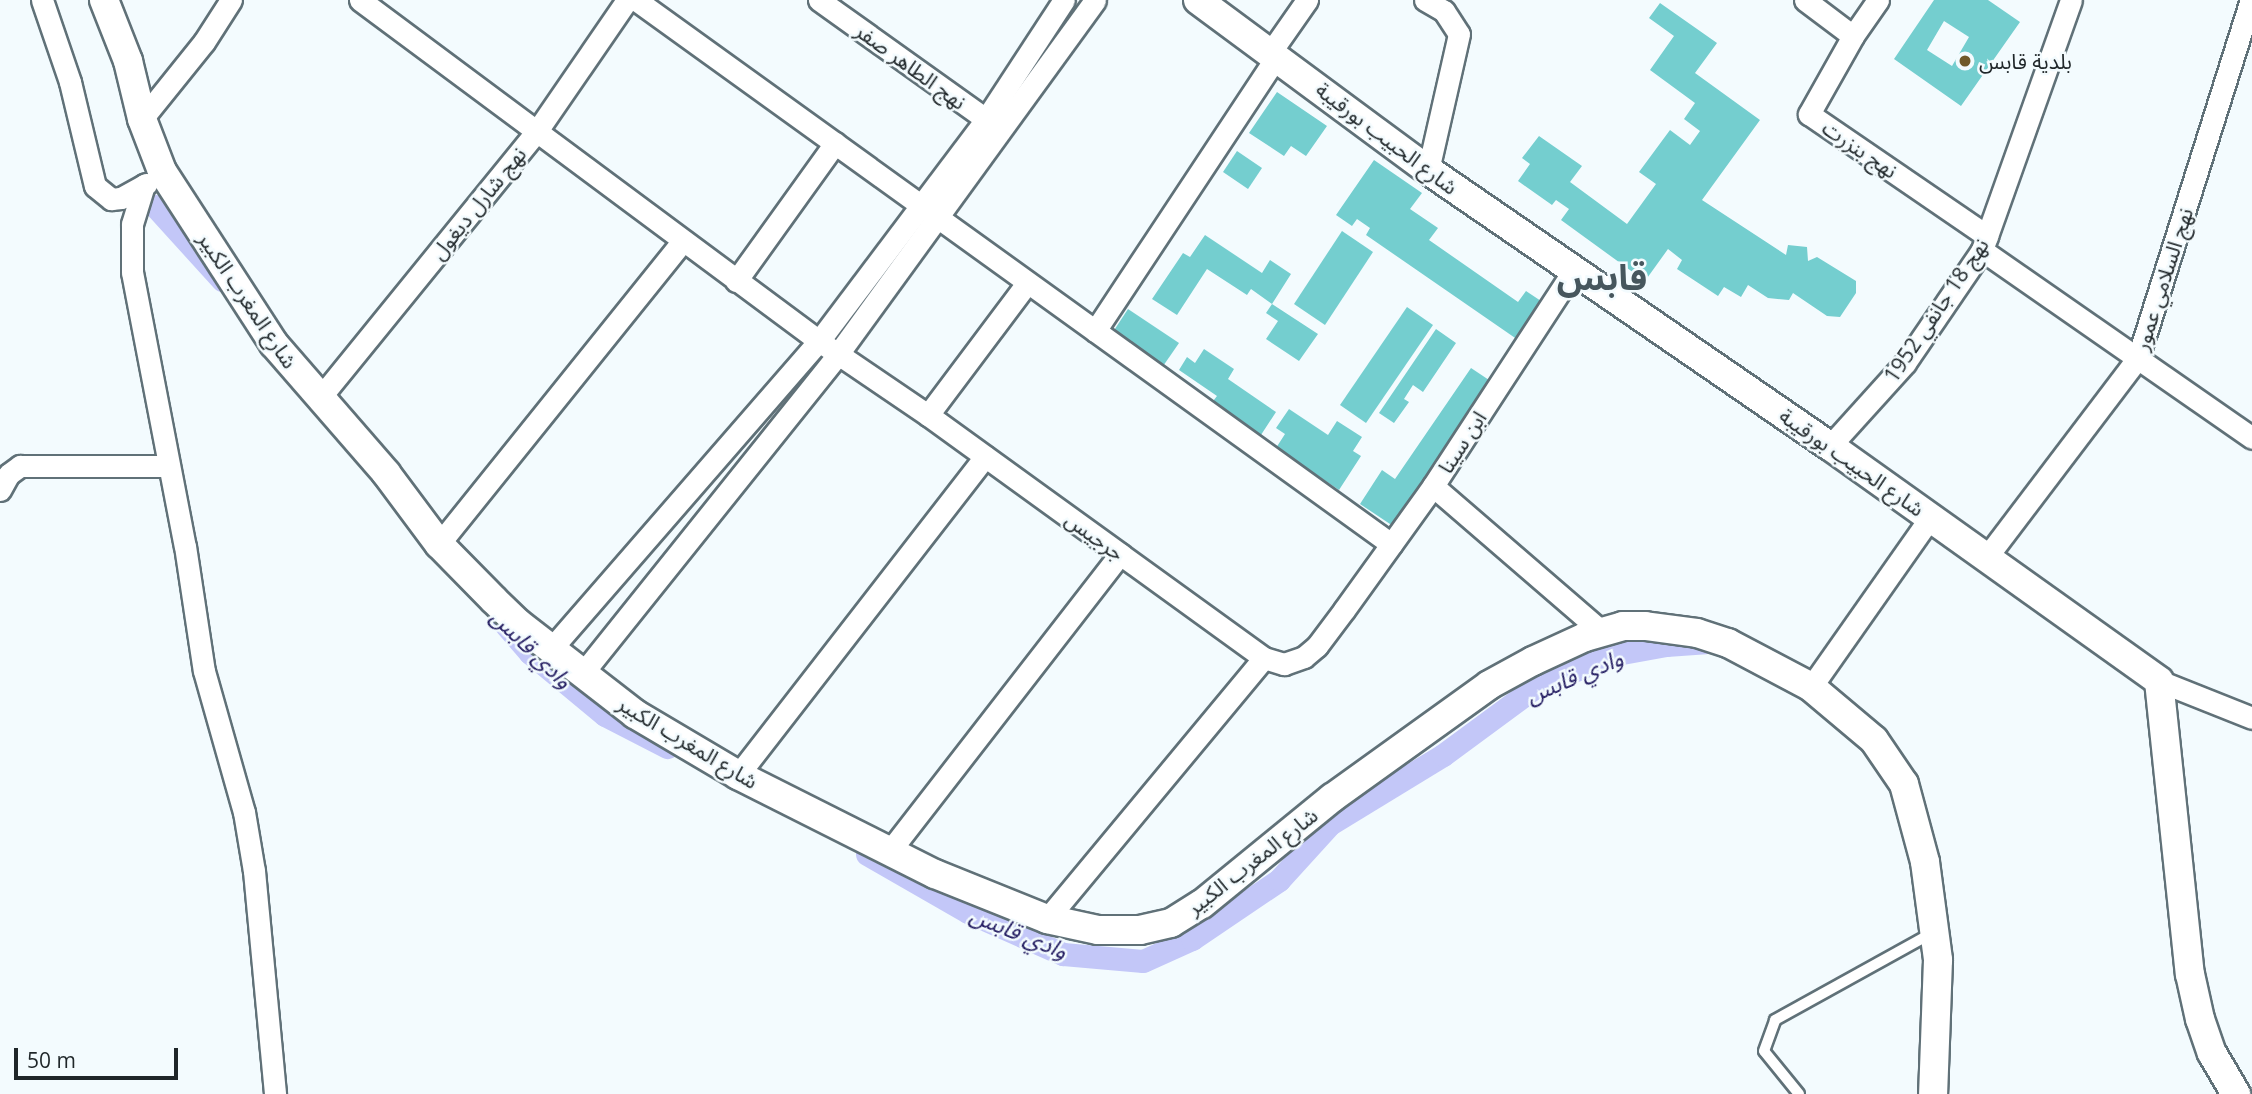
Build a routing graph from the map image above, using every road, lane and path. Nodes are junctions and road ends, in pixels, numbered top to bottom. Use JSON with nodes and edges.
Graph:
{"nodes":[{"id":1,"x":43,"y":0,"type":"edge"},
{"id":2,"x":104,"y":0,"type":"edge"},
{"id":3,"x":231,"y":0,"type":"edge"},
{"id":4,"x":360,"y":0,"type":"edge"},
{"id":5,"x":626,"y":0,"type":"edge"},
{"id":6,"x":636,"y":0,"type":"edge"},
{"id":7,"x":820,"y":0,"type":"edge"},
{"id":8,"x":1064,"y":0,"type":"edge"},
{"id":9,"x":1095,"y":0,"type":"edge"},
{"id":10,"x":1198,"y":0,"type":"edge"},
{"id":11,"x":1307,"y":0,"type":"edge"},
{"id":12,"x":1425,"y":0,"type":"edge"},
{"id":13,"x":1805,"y":0,"type":"edge"},
{"id":14,"x":1878,"y":0,"type":"edge"},
{"id":15,"x":2071,"y":0,"type":"edge"},
{"id":16,"x":2251,"y":0,"type":"edge"},
{"id":17,"x":1853,"y":36,"type":"junction"},
{"id":18,"x":1274,"y":54,"type":"junction"},
{"id":19,"x":142,"y":119,"type":"junction"},
{"id":20,"x":995,"y":125,"type":"junction"},
{"id":21,"x":537,"y":131,"type":"junction"},
{"id":22,"x":835,"y":142,"type":"junction"},
{"id":23,"x":1428,"y":170,"type":"junction"},
{"id":24,"x":153,"y":178,"type":"junction"},
{"id":25,"x":931,"y":213,"type":"junction"},
{"id":26,"x":682,"y":241,"type":"junction"},
{"id":27,"x":1985,"y":243,"type":"junction"},
{"id":28,"x":1574,"y":270,"type":"junction"},
{"id":29,"x":736,"y":281,"type":"junction"},
{"id":30,"x":1027,"y":283,"type":"junction"},
{"id":31,"x":1095,"y":331,"type":"junction"},
{"id":32,"x":819,"y":341,"type":"junction"},
{"id":33,"x":838,"y":354,"type":"junction"},
{"id":34,"x":2138,"y":358,"type":"junction"},
{"id":35,"x":319,"y":399,"type":"junction"},
{"id":36,"x":928,"y":415,"type":"junction"},
{"id":37,"x":2252,"y":438,"type":"edge"},
{"id":38,"x":1830,"y":446,"type":"junction"},
{"id":39,"x":985,"y":456,"type":"junction"},
{"id":40,"x":168,"y":466,"type":"junction"},
{"id":41,"x":1433,"y":486,"type":"junction"},
{"id":42,"x":0,"y":490,"type":"edge"},
{"id":43,"x":1931,"y":516,"type":"junction"},
{"id":44,"x":439,"y":544,"type":"junction"},
{"id":45,"x":1391,"y":544,"type":"junction"},
{"id":46,"x":1120,"y":554,"type":"junction"},
{"id":47,"x":1986,"y":558,"type":"junction"},
{"id":48,"x":1601,"y":631,"type":"junction"},
{"id":49,"x":551,"y":649,"type":"junction"},
{"id":50,"x":1264,"y":658,"type":"junction"},
{"id":51,"x":582,"y":674,"type":"junction"},
{"id":52,"x":2159,"y":681,"type":"junction"},
{"id":53,"x":1811,"y":687,"type":"junction"},
{"id":54,"x":2252,"y":718,"type":"edge"},
{"id":55,"x":738,"y":775,"type":"junction"},
{"id":56,"x":890,"y":852,"type":"junction"},
{"id":57,"x":1047,"y":919,"type":"junction"},
{"id":58,"x":1934,"y":932,"type":"junction"},
{"id":59,"x":275,"y":1094,"type":"edge"},
{"id":60,"x":1799,"y":1094,"type":"edge"},
{"id":61,"x":1933,"y":1094,"type":"edge"},
{"id":62,"x":2236,"y":1094,"type":"edge"}],
"edges":[{"from":1,"to":24,"type":"street"},
{"from":2,"to":19,"type":"street","name":"شارع المغرب الكبير"},
{"from":3,"to":19,"type":"street"},
{"from":4,"to":21,"type":"street","name":"جرجيس"},
{"from":5,"to":21,"type":"street","name":"نهج شارل ديغول"},
{"from":6,"to":22,"type":"street"},
{"from":7,"to":20,"type":"street","name":"نهج الطاهر صفر"},
{"from":8,"to":20,"type":"street"},
{"from":9,"to":20,"type":"street"},
{"from":10,"to":18,"type":"street","name":"شارع الحبيب بورقيبة"},
{"from":11,"to":18,"type":"street"},
{"from":12,"to":23,"type":"street"},
{"from":13,"to":17,"type":"street"},
{"from":14,"to":17,"type":"street","name":"نهج بنزرت"},
{"from":15,"to":27,"type":"street","name":"نهج 18 جانفي 1952"},
{"from":16,"to":34,"type":"street","name":"نهج السلامي عمور"},
{"from":17,"to":27,"type":"street","name":"نهج بنزرت"},
{"from":18,"to":23,"type":"street","name":"شارع الحبيب بورقيبة"},
{"from":18,"to":31,"type":"street"},
{"from":19,"to":24,"type":"street","name":"شارع المغرب الكبير"},
{"from":20,"to":25,"type":"street"},
{"from":21,"to":26,"type":"street","name":"جرجيس"},
{"from":21,"to":35,"type":"street","name":"نهج شارل ديغول"},
{"from":22,"to":25,"type":"street"},
{"from":22,"to":29,"type":"street"},
{"from":23,"to":28,"type":"street","name":"شارع الحبيب بورقيبة"},
{"from":24,"to":35,"type":"street","name":"شارع المغرب الكبير"},
{"from":24,"to":40,"type":"street"},
{"from":25,"to":30,"type":"street"},
{"from":25,"to":32,"type":"street"},
{"from":25,"to":33,"type":"street"},
{"from":26,"to":29,"type":"street","name":"جرجيس"},
{"from":26,"to":44,"type":"street"},
{"from":27,"to":34,"type":"street","name":"نهج بنزرت"},
{"from":27,"to":38,"type":"street","name":"نهج 18 جانفي 1952"},
{"from":28,"to":38,"type":"street","name":"شارع الحبيب بورقيبة"},
{"from":28,"to":41,"type":"street","name":"ابن سينا"},
{"from":29,"to":32,"type":"street","name":"جرجيس"},
{"from":30,"to":31,"type":"street"},
{"from":30,"to":36,"type":"street"},
{"from":31,"to":45,"type":"street"},
{"from":32,"to":33,"type":"street","name":"جرجيس"},
{"from":32,"to":49,"type":"street"},
{"from":33,"to":36,"type":"street","name":"جرجيس"},
{"from":33,"to":51,"type":"street"},
{"from":34,"to":37,"type":"street","name":"نهج بنزرت"},
{"from":34,"to":47,"type":"street","name":"نهج السلامي عمور"},
{"from":35,"to":44,"type":"street","name":"شارع المغرب الكبير"},
{"from":36,"to":39,"type":"street","name":"جرجيس"},
{"from":38,"to":43,"type":"street","name":"شارع الحبيب بورقيبة"},
{"from":39,"to":46,"type":"street","name":"جرجيس"},
{"from":39,"to":55,"type":"street"},
{"from":40,"to":42,"type":"street"},
{"from":40,"to":59,"type":"street"},
{"from":41,"to":45,"type":"street","name":"ابن سينا"},
{"from":41,"to":48,"type":"street"},
{"from":43,"to":47,"type":"street","name":"شارع الحبيب بورقيبة"},
{"from":43,"to":53,"type":"street"},
{"from":44,"to":49,"type":"street","name":"شارع المغرب الكبير"},
{"from":45,"to":50,"type":"street","name":"ابن سينا"},
{"from":46,"to":50,"type":"street","name":"جرجيس"},
{"from":46,"to":56,"type":"street"},
{"from":47,"to":52,"type":"street","name":"شارع الحبيب بورقيبة"},
{"from":48,"to":53,"type":"street","name":"شارع المغرب الكبير"},
{"from":48,"to":57,"type":"street","name":"شارع المغرب الكبير"},
{"from":49,"to":51,"type":"street","name":"شارع المغرب الكبير"},
{"from":50,"to":57,"type":"street"},
{"from":51,"to":55,"type":"street","name":"شارع المغرب الكبير"},
{"from":52,"to":54,"type":"street"},
{"from":52,"to":62,"type":"street"},
{"from":53,"to":58,"type":"street","name":"شارع المغرب الكبير"},
{"from":55,"to":56,"type":"street","name":"شارع المغرب الكبير"},
{"from":56,"to":57,"type":"street","name":"شارع المغرب الكبير"},
{"from":58,"to":60,"type":"lane"},
{"from":58,"to":61,"type":"street","name":"شارع المغرب الكبير"}]}
